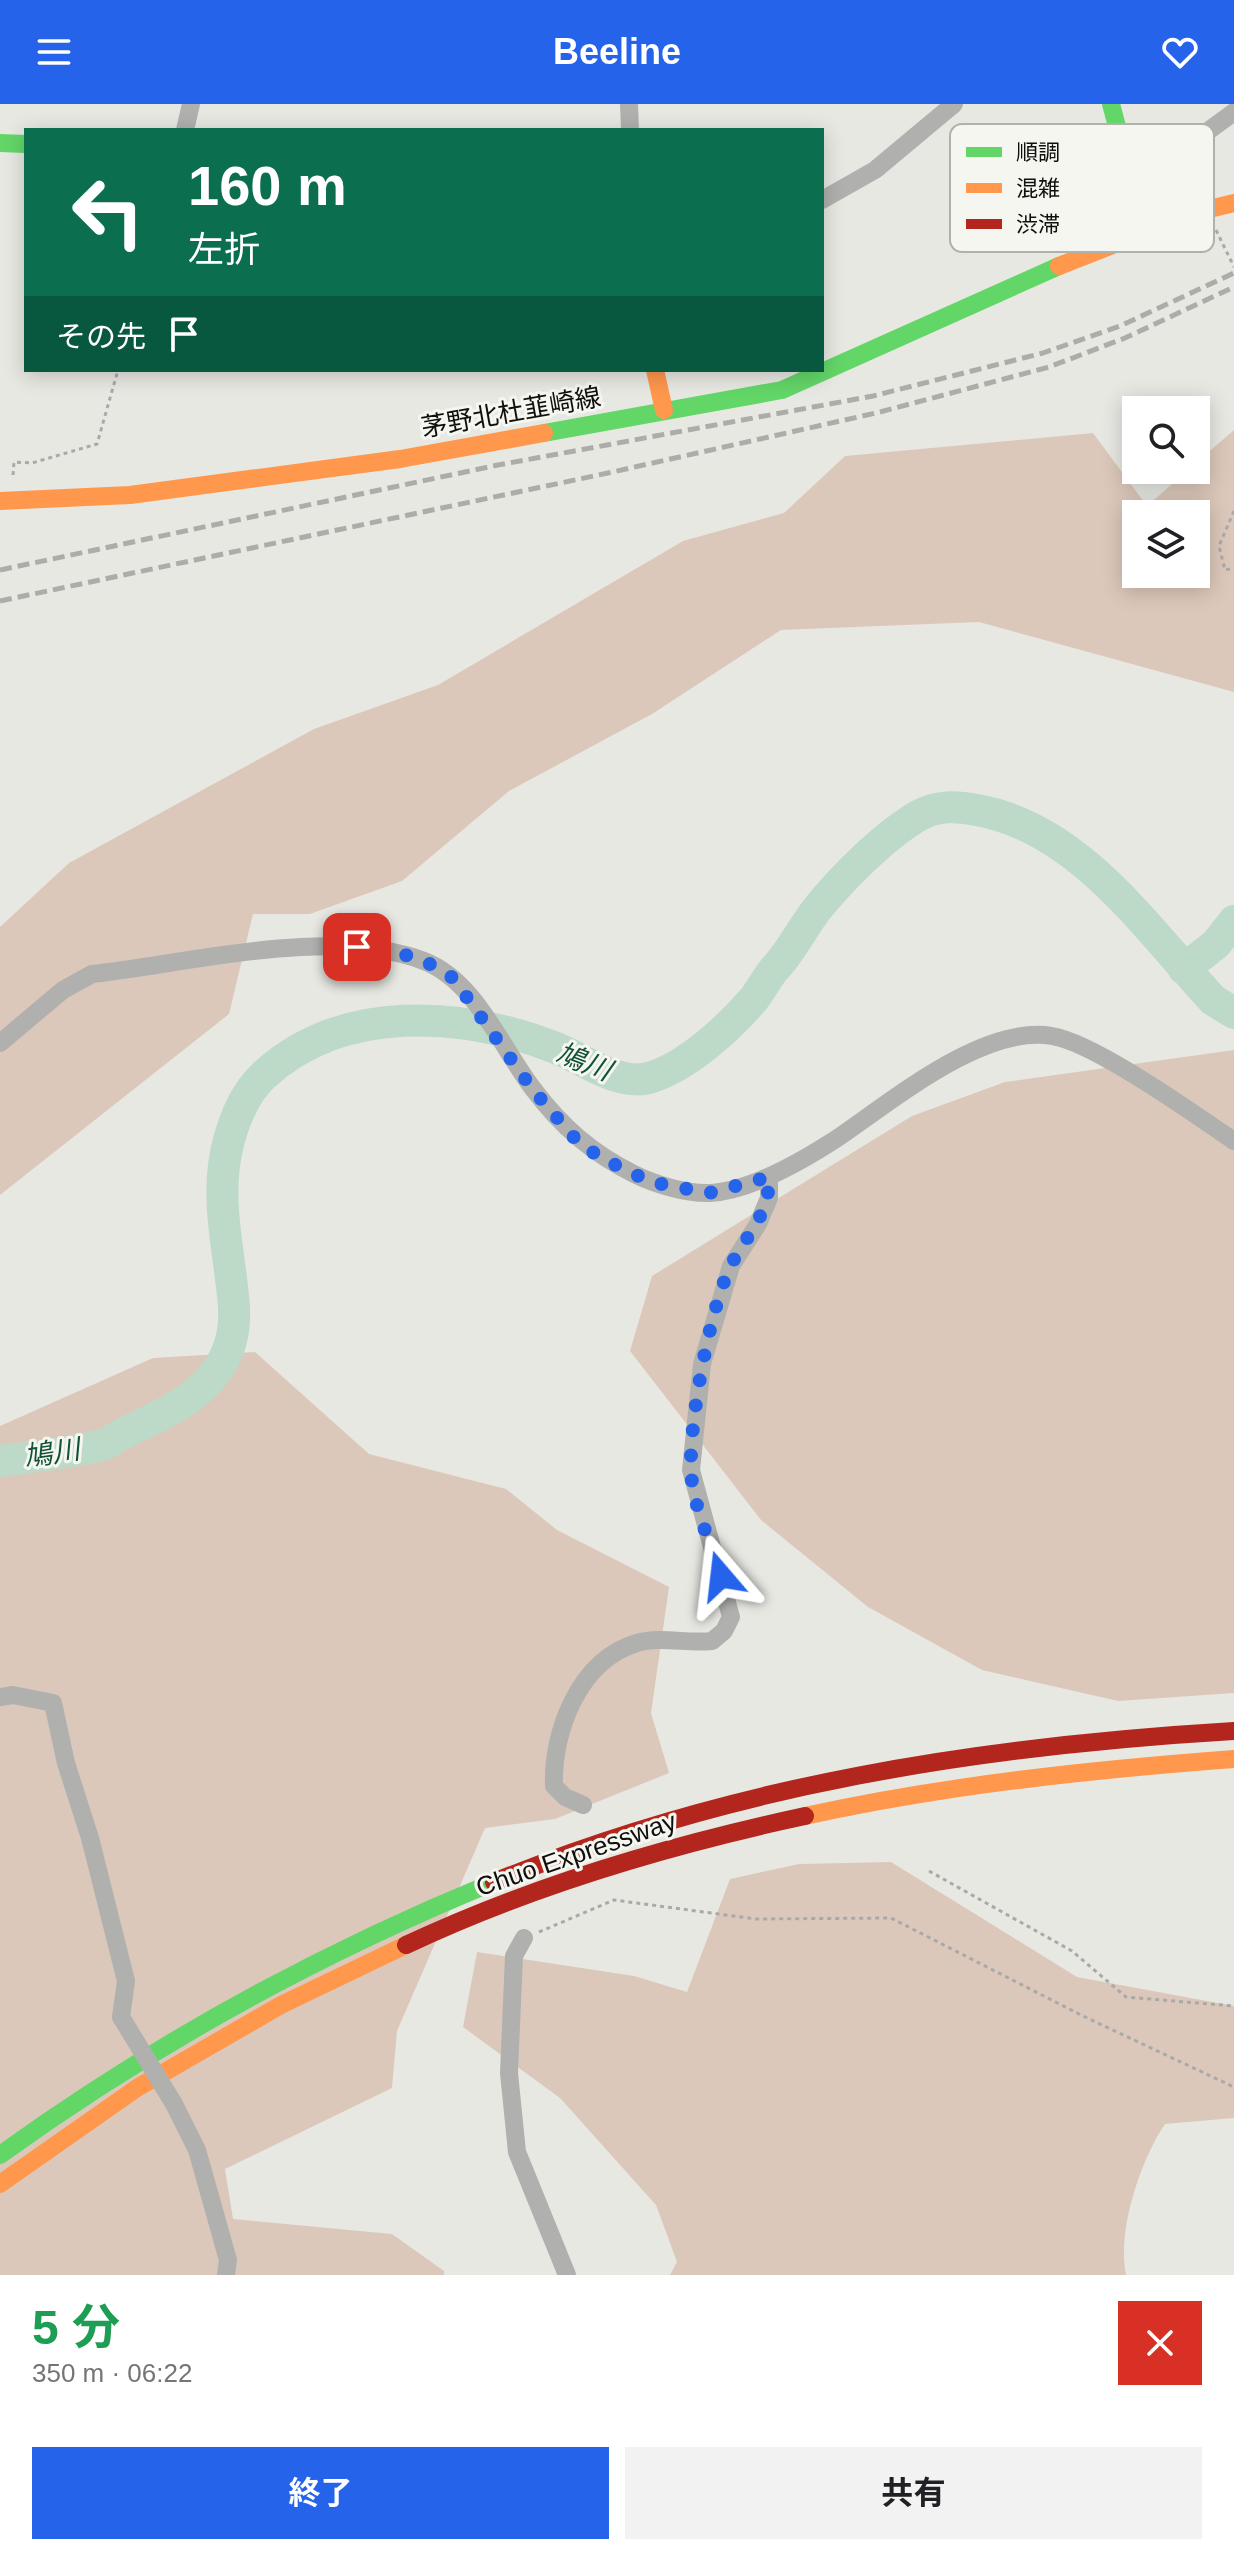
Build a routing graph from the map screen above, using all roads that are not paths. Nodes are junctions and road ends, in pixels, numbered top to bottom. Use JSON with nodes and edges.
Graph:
{"nodes":[{"id":1,"x":191,"y":104,"type":"edge"},
{"id":2,"x":629,"y":104,"type":"edge"},
{"id":3,"x":954,"y":104,"type":"edge"},
{"id":4,"x":1111,"y":104,"type":"edge"},
{"id":5,"x":1234,"y":112,"type":"edge"},
{"id":6,"x":1116,"y":124,"type":"edge"},
{"id":7,"x":1214,"y":127,"type":"edge"},
{"id":8,"x":185,"y":128,"type":"edge"},
{"id":9,"x":630,"y":128,"type":"edge"},
{"id":10,"x":0,"y":143,"type":"edge"},
{"id":11,"x":24,"y":144,"type":"edge"},
{"id":12,"x":824,"y":199,"type":"edge"},
{"id":13,"x":1234,"y":203,"type":"edge"},
{"id":14,"x":1214,"y":208,"type":"edge"},
{"id":15,"x":1091,"y":252,"type":"edge"},
{"id":16,"x":655,"y":372,"type":"edge"},
{"id":17,"x":664,"y":410,"type":"junction"},
{"id":18,"x":0,"y":501,"type":"edge"},
{"id":19,"x":0,"y":1043,"type":"edge"},
{"id":20,"x":1234,"y":1141,"type":"edge"},
{"id":21,"x":769,"y":1177,"type":"junction"},
{"id":22,"x":0,"y":1697,"type":"edge"},
{"id":23,"x":1234,"y":1731,"type":"edge"},
{"id":24,"x":1234,"y":1759,"type":"edge"},
{"id":25,"x":583,"y":1805,"type":"dead end"},
{"id":26,"x":524,"y":1938,"type":"road end"},
{"id":27,"x":0,"y":2155,"type":"edge"},
{"id":28,"x":0,"y":2184,"type":"edge"},
{"id":29,"x":226,"y":2275,"type":"edge"},
{"id":30,"x":567,"y":2275,"type":"edge"}],
"edges":[{"from":1,"to":8,"type":"street"},
{"from":2,"to":9,"type":"street"},
{"from":3,"to":12,"type":"street"},
{"from":4,"to":6,"type":"main road"},
{"from":5,"to":7,"type":"street"},
{"from":10,"to":11,"type":"main road"},
{"from":13,"to":14,"type":"main road","name":"茅野北杜韮崎線","bridge":true},
{"from":15,"to":17,"type":"main road","name":"茅野北杜韮崎線"},
{"from":16,"to":17,"type":"main road"},
{"from":17,"to":18,"type":"main road","name":"茅野北杜韮崎線"},
{"from":19,"to":21,"type":"street"},
{"from":20,"to":21,"type":"street"},
{"from":21,"to":25,"type":"street"},
{"from":22,"to":29,"type":"street","bridge":true},
{"from":23,"to":27,"type":"main road","name":"Chuo Expressway"},
{"from":24,"to":28,"type":"main road","name":"Chuo Expressway"},
{"from":26,"to":30,"type":"street"}]}
